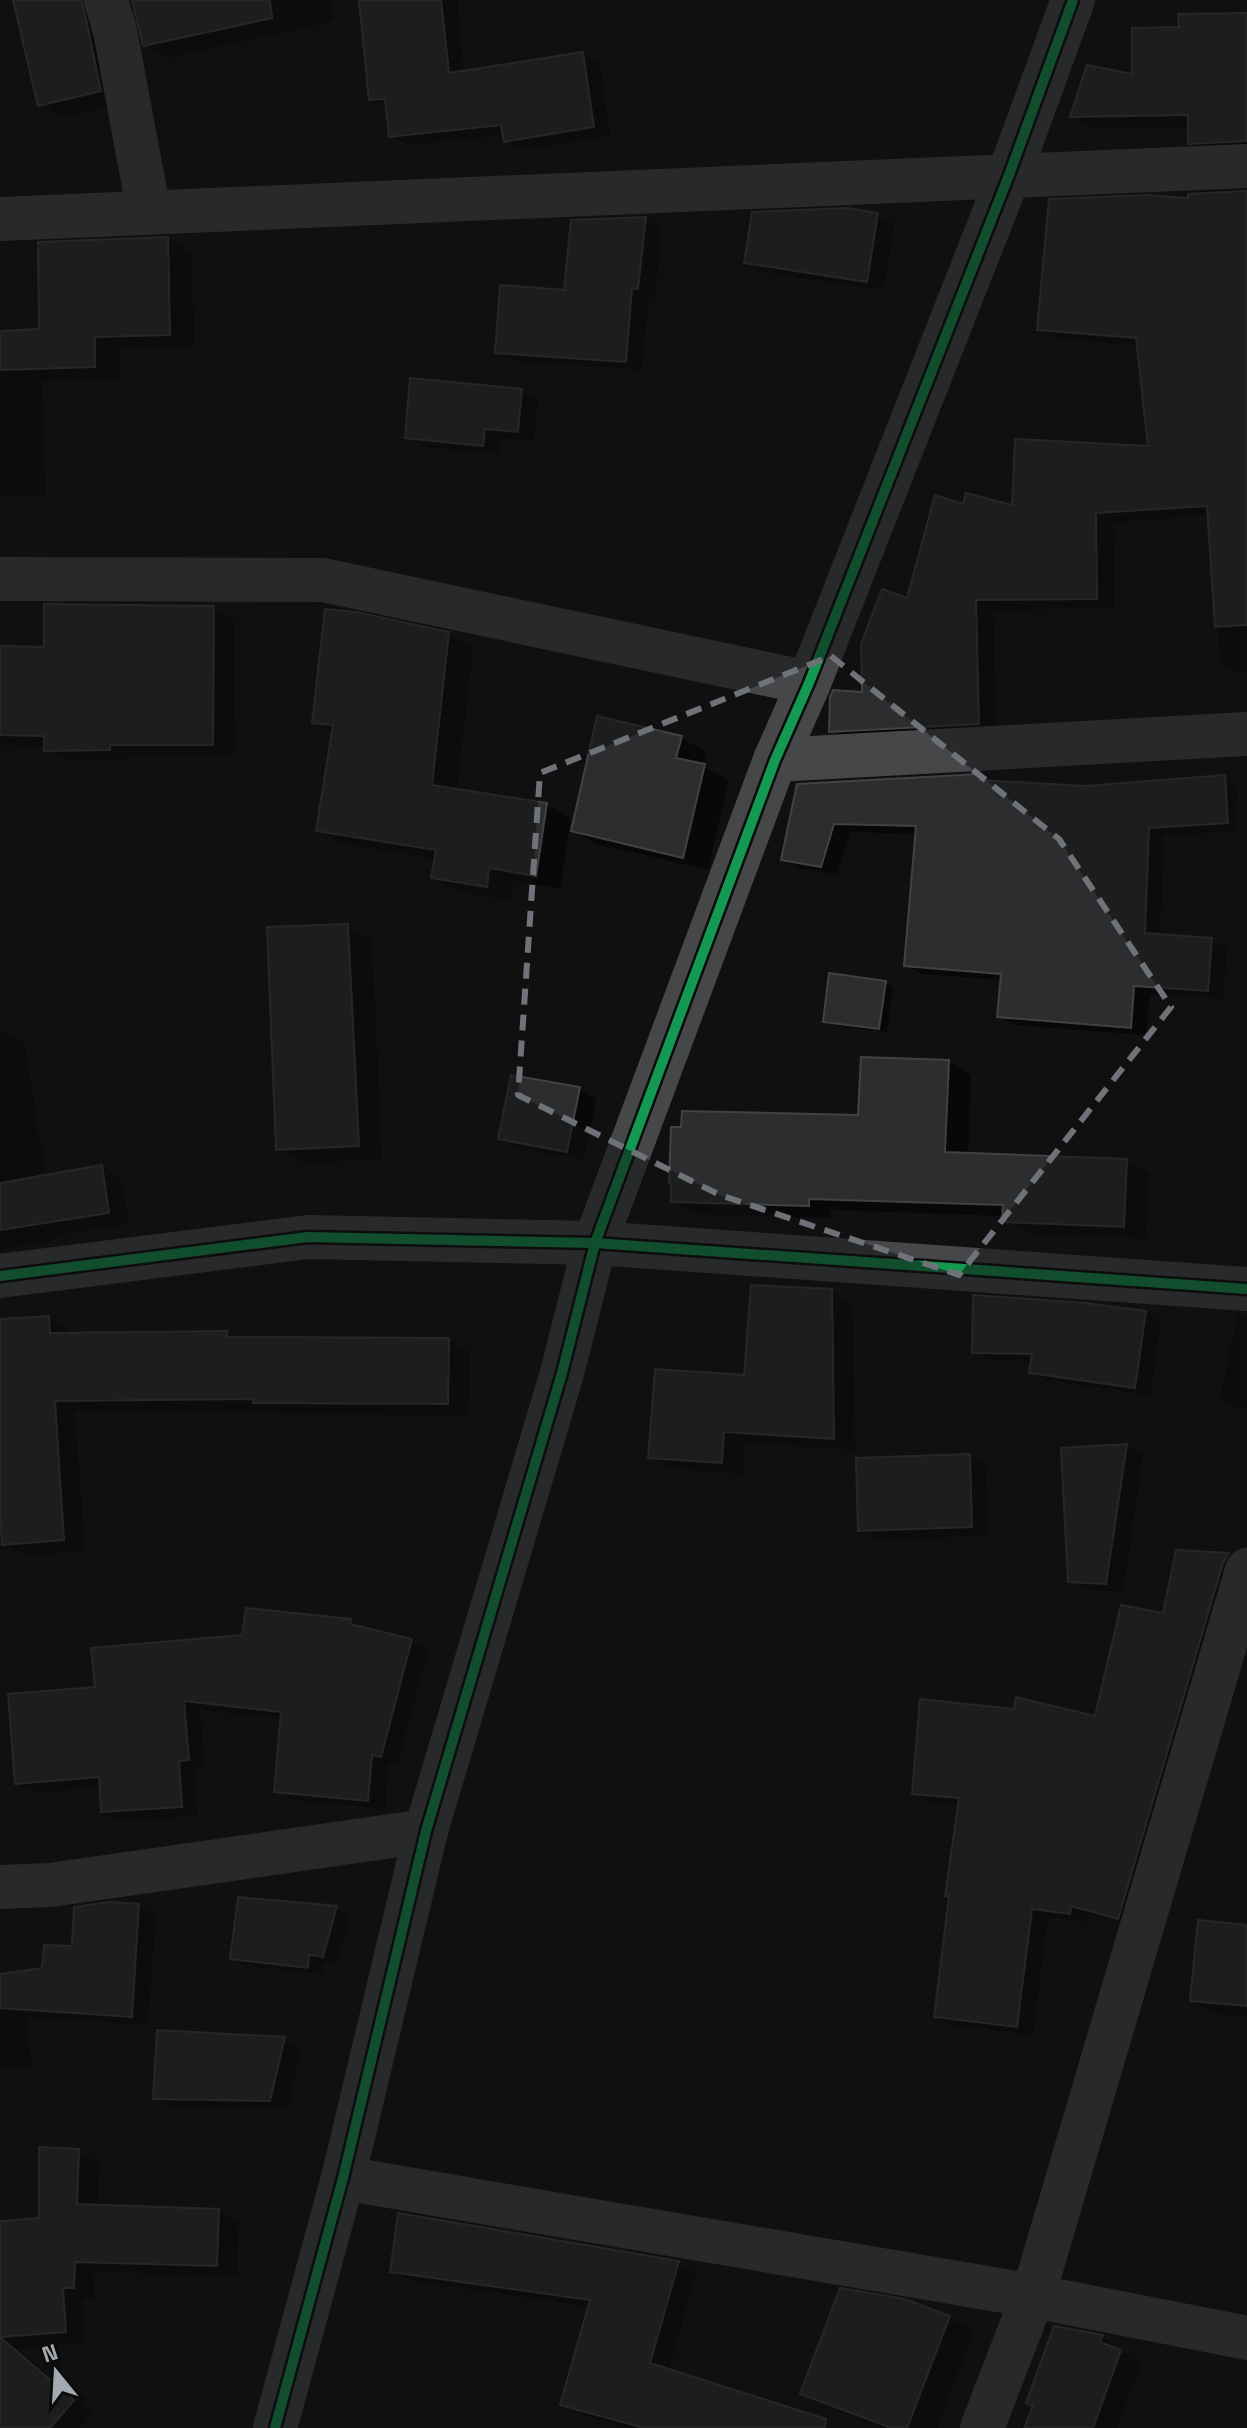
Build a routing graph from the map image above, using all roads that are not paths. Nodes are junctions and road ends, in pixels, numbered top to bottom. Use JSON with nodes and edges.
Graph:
{"nodes":[{"id":1,"x":106,"y":0,"type":"edge"},
{"id":2,"x":1073,"y":0,"type":"edge"},
{"id":3,"x":1247,"y":166,"type":"edge"},
{"id":4,"x":1009,"y":175,"type":"junction"},
{"id":5,"x":149,"y":212,"type":"junction"},
{"id":6,"x":0,"y":219,"type":"edge"},
{"id":7,"x":0,"y":579,"type":"edge"},
{"id":8,"x":809,"y":683,"type":"junction"},
{"id":9,"x":1247,"y":734,"type":"edge"},
{"id":10,"x":775,"y":760,"type":"junction"},
{"id":11,"x":595,"y":1243,"type":"junction"},
{"id":12,"x":0,"y":1276,"type":"edge"},
{"id":13,"x":1247,"y":1289,"type":"edge"},
{"id":14,"x":1247,"y":1570,"type":"edge"},
{"id":15,"x":426,"y":1831,"type":"junction"},
{"id":16,"x":0,"y":1887,"type":"edge"},
{"id":17,"x":343,"y":2178,"type":"junction"},
{"id":18,"x":1033,"y":2296,"type":"junction"},
{"id":19,"x":1247,"y":2338,"type":"edge"},
{"id":20,"x":275,"y":2428,"type":"edge"},
{"id":21,"x":982,"y":2428,"type":"edge"}],
"edges":[{"from":1,"to":5,"type":"street"},
{"from":2,"to":4,"type":"street"},
{"from":3,"to":4,"type":"street"},
{"from":4,"to":5,"type":"street"},
{"from":4,"to":8,"type":"street"},
{"from":5,"to":6,"type":"street"},
{"from":7,"to":8,"type":"street"},
{"from":8,"to":10,"type":"street"},
{"from":9,"to":10,"type":"street"},
{"from":10,"to":11,"type":"street"},
{"from":11,"to":12,"type":"street"},
{"from":11,"to":13,"type":"street"},
{"from":11,"to":15,"type":"street"},
{"from":14,"to":18,"type":"street"},
{"from":15,"to":16,"type":"street"},
{"from":15,"to":17,"type":"street"},
{"from":17,"to":18,"type":"street"},
{"from":17,"to":20,"type":"street"},
{"from":18,"to":19,"type":"street"},
{"from":18,"to":21,"type":"street"}]}
